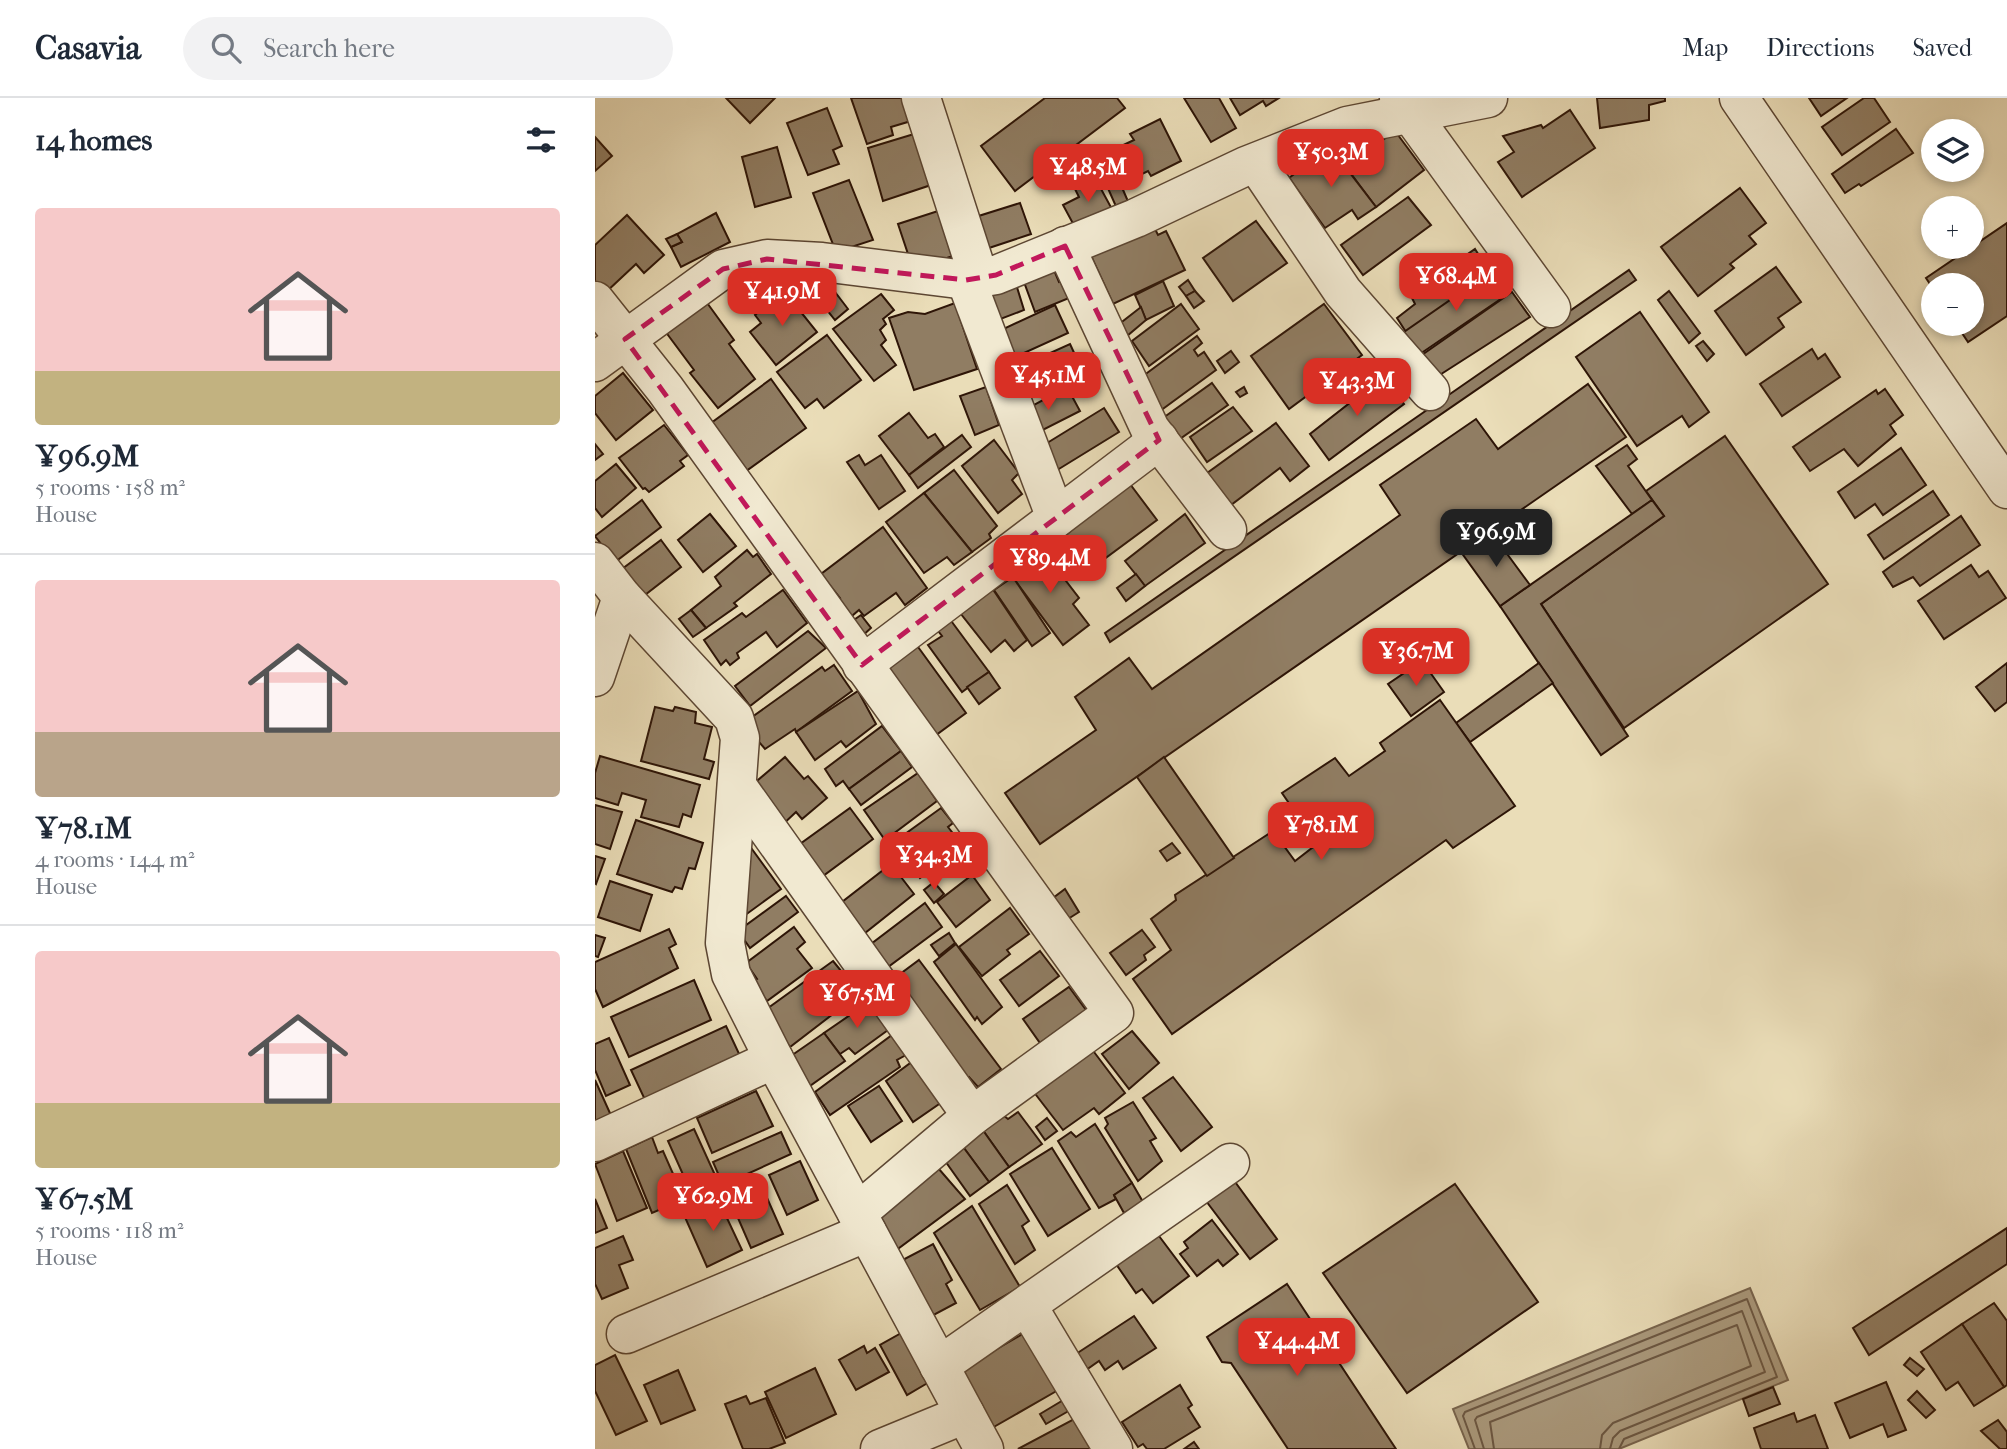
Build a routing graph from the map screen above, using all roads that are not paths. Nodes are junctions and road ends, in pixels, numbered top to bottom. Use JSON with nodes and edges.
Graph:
{"nodes":[{"id":1,"x":921,"y":98,"type":"edge"},
{"id":2,"x":1488,"y":98,"type":"edge"},
{"id":3,"x":1739,"y":98,"type":"edge"},
{"id":4,"x":1404,"y":106,"type":"edge"},
{"id":5,"x":1256,"y":163,"type":"junction"},
{"id":6,"x":1065,"y":246,"type":"junction"},
{"id":7,"x":972,"y":279,"type":"junction"},
{"id":8,"x":595,"y":301,"type":"edge"},
{"id":9,"x":1551,"y":308,"type":"dead end"},
{"id":10,"x":625,"y":339,"type":"junction"},
{"id":11,"x":595,"y":362,"type":"edge"},
{"id":12,"x":1430,"y":391,"type":"dead end"},
{"id":13,"x":1159,"y":440,"type":"junction"},
{"id":14,"x":2007,"y":489,"type":"edge"},
{"id":15,"x":1056,"y":518,"type":"junction"},
{"id":16,"x":1227,"y":530,"type":"dead end"},
{"id":17,"x":595,"y":562,"type":"edge"},
{"id":18,"x":622,"y":597,"type":"junction"},
{"id":19,"x":862,"y":665,"type":"junction"},
{"id":20,"x":595,"y":677,"type":"edge"},
{"id":21,"x":737,"y":786,"type":"junction"},
{"id":22,"x":774,"y":1059,"type":"junction"},
{"id":23,"x":972,"y":1116,"type":"junction"},
{"id":24,"x":595,"y":1142,"type":"edge"},
{"id":25,"x":1230,"y":1163,"type":"dead end"},
{"id":26,"x":862,"y":1223,"type":"junction"},
{"id":27,"x":1028,"y":1307,"type":"junction"},
{"id":28,"x":626,"y":1334,"type":"dead end"},
{"id":29,"x":939,"y":1366,"type":"junction"},
{"id":30,"x":965,"y":1415,"type":"junction"},
{"id":31,"x":880,"y":1449,"type":"edge"},
{"id":32,"x":984,"y":1449,"type":"edge"},
{"id":33,"x":1113,"y":1449,"type":"edge"}],
"edges":[{"from":1,"to":7,"type":"street"},
{"from":2,"to":4,"type":"street"},
{"from":3,"to":14,"type":"street"},
{"from":4,"to":5,"type":"street"},
{"from":4,"to":9,"type":"street"},
{"from":5,"to":6,"type":"street"},
{"from":5,"to":12,"type":"street"},
{"from":6,"to":7,"type":"street"},
{"from":6,"to":13,"type":"street"},
{"from":7,"to":10,"type":"street"},
{"from":7,"to":15,"type":"street"},
{"from":8,"to":10,"type":"street"},
{"from":10,"to":11,"type":"street"},
{"from":10,"to":19,"type":"street"},
{"from":13,"to":15,"type":"street"},
{"from":13,"to":16,"type":"street"},
{"from":15,"to":19,"type":"street"},
{"from":17,"to":18,"type":"street"},
{"from":18,"to":20,"type":"street"},
{"from":18,"to":21,"type":"street"},
{"from":19,"to":23,"type":"street"},
{"from":21,"to":22,"type":"street"},
{"from":21,"to":23,"type":"street"},
{"from":22,"to":24,"type":"street"},
{"from":22,"to":26,"type":"street"},
{"from":23,"to":26,"type":"street"},
{"from":25,"to":27,"type":"street"},
{"from":26,"to":28,"type":"street"},
{"from":26,"to":29,"type":"street"},
{"from":27,"to":29,"type":"street"},
{"from":27,"to":33,"type":"street"},
{"from":29,"to":30,"type":"street"},
{"from":30,"to":31,"type":"street"},
{"from":30,"to":32,"type":"street"}]}
